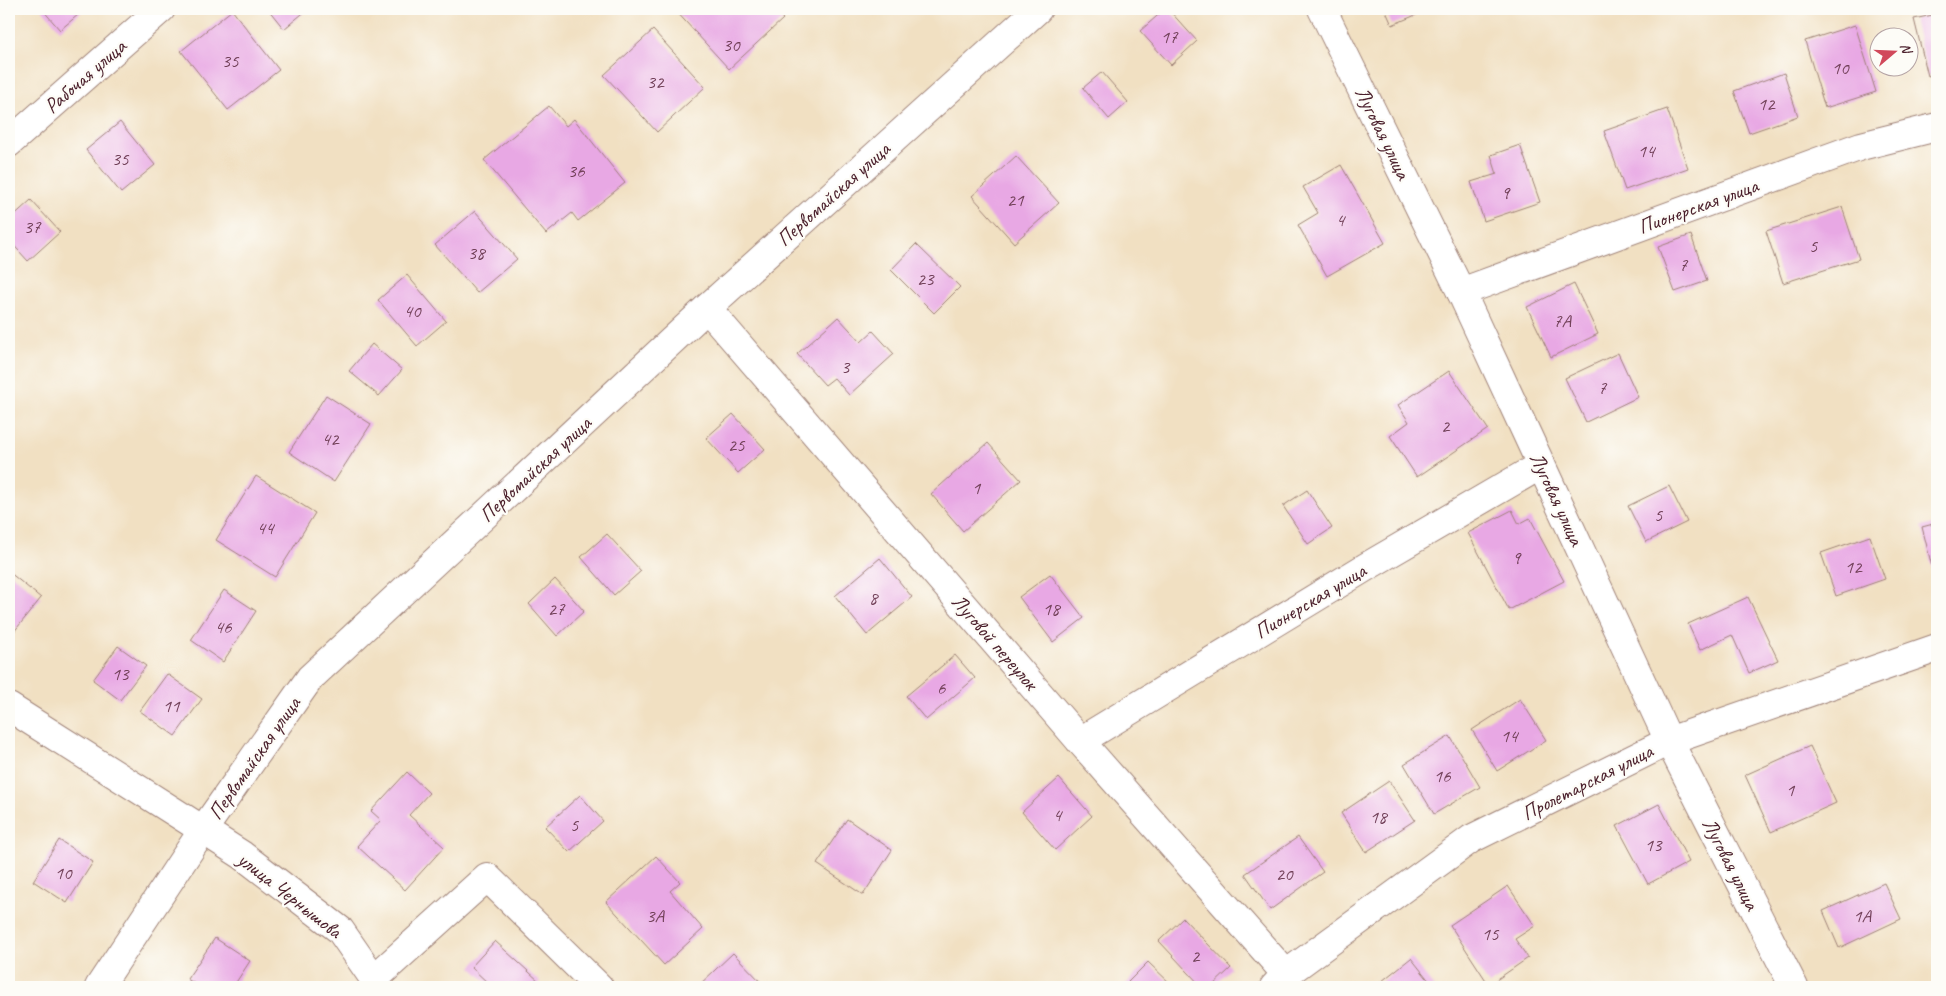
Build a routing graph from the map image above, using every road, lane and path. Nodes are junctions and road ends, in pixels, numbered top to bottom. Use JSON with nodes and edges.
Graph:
{"nodes":[{"id":1,"x":161,"y":9,"type":"edge"},
{"id":2,"x":1038,"y":9,"type":"edge"},
{"id":3,"x":1322,"y":9,"type":"edge"},
{"id":4,"x":1937,"y":127,"type":"edge"},
{"id":5,"x":9,"y":143,"type":"edge"},
{"id":6,"x":1461,"y":292,"type":"junction"},
{"id":7,"x":707,"y":308,"type":"junction"},
{"id":8,"x":1541,"y":465,"type":"junction"},
{"id":9,"x":1937,"y":648,"type":"edge"},
{"id":10,"x":9,"y":707,"type":"edge"},
{"id":11,"x":1669,"y":740,"type":"junction"},
{"id":12,"x":1080,"y":741,"type":"junction"},
{"id":13,"x":203,"y":830,"type":"junction"},
{"id":14,"x":1280,"y":980,"type":"edge"},
{"id":15,"x":375,"y":983,"type":"edge"},
{"id":16,"x":99,"y":987,"type":"edge"},
{"id":17,"x":599,"y":987,"type":"edge"},
{"id":18,"x":1794,"y":987,"type":"edge"}],
"edges":[{"from":1,"to":5,"type":"street","name":"Рабочая улица"},
{"from":2,"to":7,"type":"street","name":"Первомайская улица"},
{"from":3,"to":6,"type":"street","name":"Луговая улица"},
{"from":4,"to":6,"type":"street","name":"Пионерская улица"},
{"from":6,"to":8,"type":"street","name":"Луговая улица"},
{"from":7,"to":12,"type":"street","name":"Луговой переулок"},
{"from":7,"to":13,"type":"street","name":"Первомайская улица"},
{"from":8,"to":11,"type":"street","name":"Луговая улица"},
{"from":8,"to":12,"type":"street","name":"Пионерская улица"},
{"from":9,"to":11,"type":"street","name":"Пролетарская улица"},
{"from":10,"to":13,"type":"street","name":"улица Чернышова"},
{"from":11,"to":14,"type":"street","name":"Пролетарская улица"},
{"from":11,"to":18,"type":"street","name":"Луговая улица"},
{"from":12,"to":14,"type":"street","name":"Луговой переулок"},
{"from":13,"to":15,"type":"street","name":"улица Чернышова"},
{"from":13,"to":16,"type":"street","name":"Первомайская улица"},
{"from":15,"to":17,"type":"street","name":"улица Чернышова"}]}
